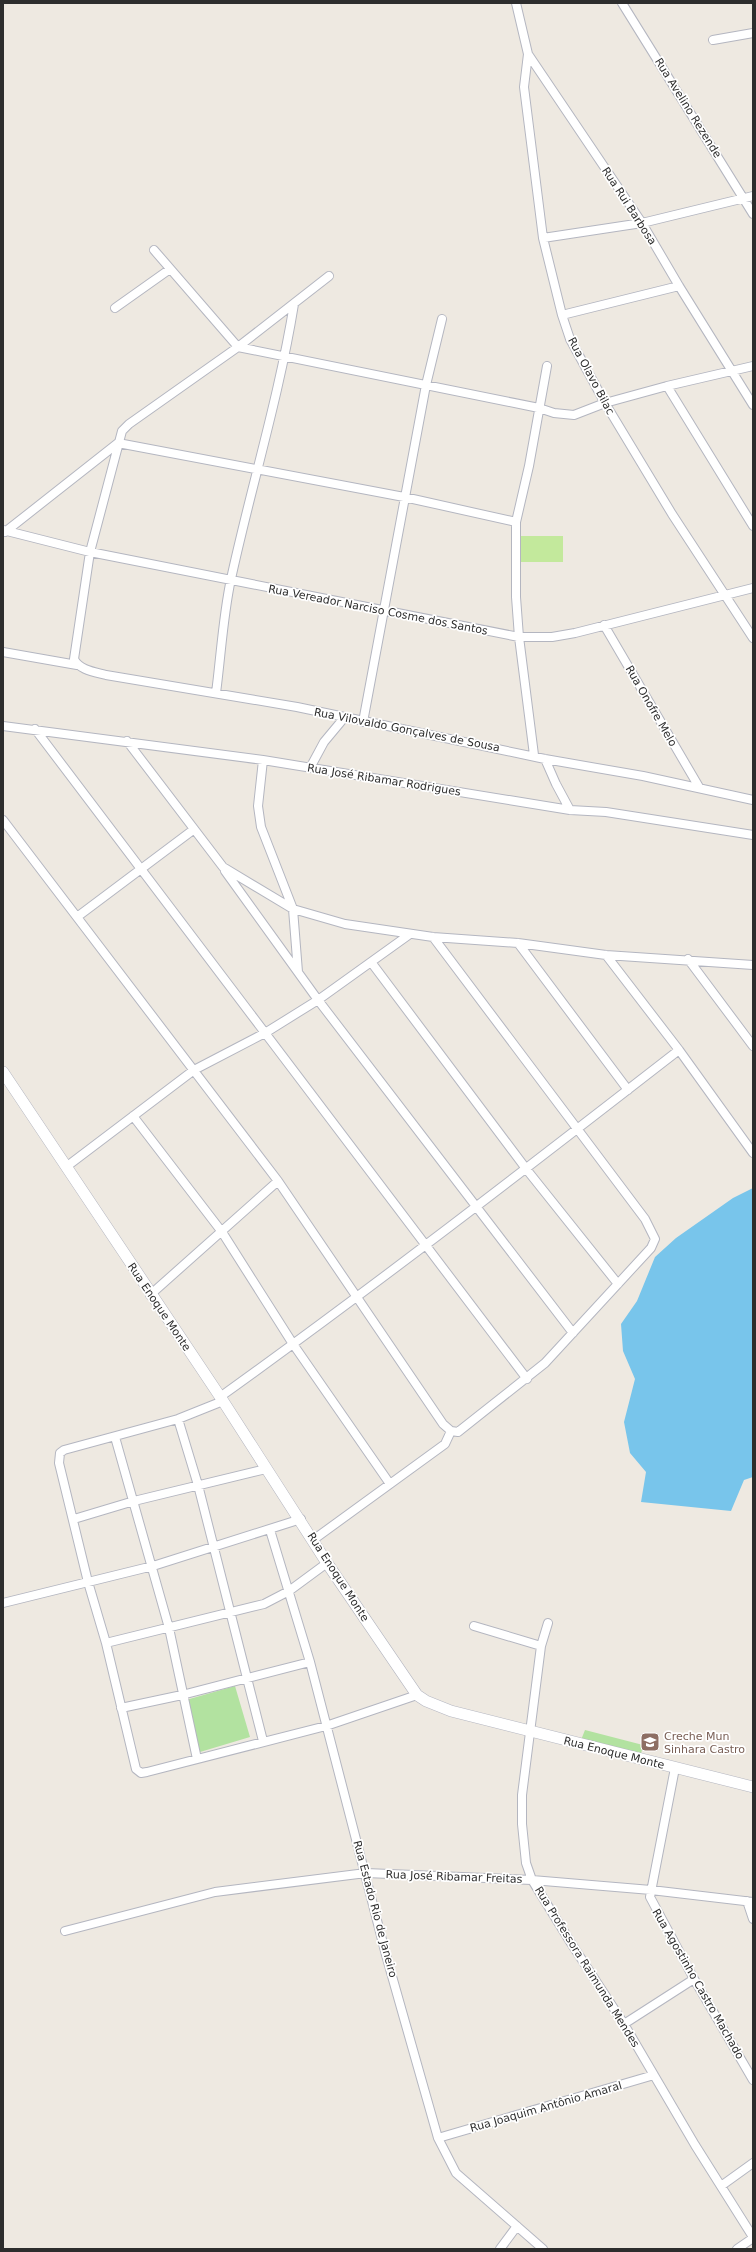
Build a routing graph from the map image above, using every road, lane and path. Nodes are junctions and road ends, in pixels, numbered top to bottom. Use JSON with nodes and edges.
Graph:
{"nodes":[{"id":1,"x":516,"y":3,"type":"edge"},
{"id":2,"x":622,"y":3,"type":"edge"},
{"id":3,"x":753,"y":33,"type":"edge"},
{"id":4,"x":713,"y":40,"type":"dead end"},
{"id":5,"x":528,"y":54,"type":"junction"},
{"id":6,"x":753,"y":196,"type":"edge"},
{"id":7,"x":743,"y":198,"type":"junction"},
{"id":8,"x":753,"y":214,"type":"edge"},
{"id":9,"x":642,"y":223,"type":"junction"},
{"id":10,"x":543,"y":238,"type":"junction"},
{"id":11,"x":154,"y":250,"type":"dead end"},
{"id":12,"x":170,"y":269,"type":"junction"},
{"id":13,"x":329,"y":276,"type":"dead end"},
{"id":14,"x":679,"y":286,"type":"junction"},
{"id":15,"x":294,"y":304,"type":"junction"},
{"id":16,"x":115,"y":308,"type":"dead end"},
{"id":17,"x":562,"y":314,"type":"junction"},
{"id":18,"x":442,"y":319,"type":"dead end"},
{"id":19,"x":238,"y":347,"type":"junction"},
{"id":20,"x":286,"y":358,"type":"junction"},
{"id":21,"x":547,"y":366,"type":"dead end"},
{"id":22,"x":753,"y":366,"type":"edge"},
{"id":23,"x":732,"y":371,"type":"junction"},
{"id":24,"x":426,"y":385,"type":"junction"},
{"id":25,"x":667,"y":386,"type":"junction"},
{"id":26,"x":605,"y":404,"type":"junction"},
{"id":27,"x":753,"y":405,"type":"edge"},
{"id":28,"x":539,"y":408,"type":"junction"},
{"id":29,"x":118,"y":443,"type":"junction"},
{"id":30,"x":257,"y":468,"type":"junction"},
{"id":31,"x":404,"y":497,"type":"junction"},
{"id":32,"x":516,"y":522,"type":"junction"},
{"id":33,"x":753,"y":526,"type":"edge"},
{"id":34,"x":4,"y":532,"type":"edge"},
{"id":35,"x":90,"y":552,"type":"junction"},
{"id":36,"x":231,"y":581,"type":"junction"},
{"id":37,"x":753,"y":588,"type":"edge"},
{"id":38,"x":725,"y":594,"type":"junction"},
{"id":39,"x":382,"y":610,"type":"junction"},
{"id":40,"x":604,"y":625,"type":"junction"},
{"id":41,"x":519,"y":637,"type":"junction"},
{"id":42,"x":753,"y":638,"type":"edge"},
{"id":43,"x":3,"y":652,"type":"edge"},
{"id":44,"x":77,"y":664,"type":"junction"},
{"id":45,"x":216,"y":693,"type":"junction"},
{"id":46,"x":344,"y":718,"type":"junction"},
{"id":47,"x":363,"y":722,"type":"junction"},
{"id":48,"x":3,"y":726,"type":"edge"},
{"id":49,"x":14,"y":729,"type":"junction"},
{"id":50,"x":35,"y":729,"type":"junction"},
{"id":51,"x":3,"y":733,"type":"edge"},
{"id":52,"x":127,"y":741,"type":"junction"},
{"id":53,"x":534,"y":755,"type":"junction"},
{"id":54,"x":545,"y":759,"type":"junction"},
{"id":55,"x":263,"y":760,"type":"junction"},
{"id":56,"x":310,"y":768,"type":"junction"},
{"id":57,"x":699,"y":787,"type":"junction"},
{"id":58,"x":753,"y":800,"type":"edge"},
{"id":59,"x":570,"y":810,"type":"junction"},
{"id":60,"x":3,"y":820,"type":"edge"},
{"id":61,"x":193,"y":830,"type":"junction"},
{"id":62,"x":753,"y":835,"type":"edge"},
{"id":63,"x":222,"y":867,"type":"junction"},
{"id":64,"x":141,"y":868,"type":"junction"},
{"id":65,"x":293,"y":909,"type":"junction"},
{"id":66,"x":77,"y":917,"type":"junction"},
{"id":67,"x":410,"y":934,"type":"junction"},
{"id":68,"x":433,"y":937,"type":"junction"},
{"id":69,"x":518,"y":943,"type":"junction"},
{"id":70,"x":606,"y":955,"type":"junction"},
{"id":71,"x":688,"y":960,"type":"junction"},
{"id":72,"x":371,"y":962,"type":"junction"},
{"id":73,"x":753,"y":966,"type":"edge"},
{"id":74,"x":298,"y":972,"type":"junction"},
{"id":75,"x":318,"y":1000,"type":"junction"},
{"id":76,"x":265,"y":1033,"type":"junction"},
{"id":77,"x":753,"y":1046,"type":"edge"},
{"id":78,"x":679,"y":1050,"type":"junction"},
{"id":79,"x":194,"y":1070,"type":"junction"},
{"id":80,"x":3,"y":1072,"type":"edge"},
{"id":81,"x":628,"y":1090,"type":"junction"},
{"id":82,"x":133,"y":1116,"type":"junction"},
{"id":83,"x":578,"y":1130,"type":"junction"},
{"id":84,"x":753,"y":1153,"type":"edge"},
{"id":85,"x":66,"y":1167,"type":"junction"},
{"id":86,"x":527,"y":1170,"type":"junction"},
{"id":87,"x":278,"y":1181,"type":"junction"},
{"id":88,"x":477,"y":1206,"type":"junction"},
{"id":89,"x":222,"y":1232,"type":"junction"},
{"id":90,"x":426,"y":1246,"type":"junction"},
{"id":91,"x":618,"y":1284,"type":"junction"},
{"id":92,"x":150,"y":1295,"type":"junction"},
{"id":93,"x":358,"y":1298,"type":"junction"},
{"id":94,"x":572,"y":1333,"type":"junction"},
{"id":95,"x":293,"y":1344,"type":"junction"},
{"id":96,"x":527,"y":1379,"type":"junction"},
{"id":97,"x":221,"y":1399,"type":"junction"},
{"id":98,"x":178,"y":1419,"type":"junction"},
{"id":99,"x":451,"y":1431,"type":"junction"},
{"id":100,"x":116,"y":1437,"type":"junction"},
{"id":101,"x":266,"y":1469,"type":"junction"},
{"id":102,"x":390,"y":1484,"type":"junction"},
{"id":103,"x":198,"y":1485,"type":"junction"},
{"id":104,"x":134,"y":1501,"type":"junction"},
{"id":105,"x":74,"y":1518,"type":"junction"},
{"id":106,"x":301,"y":1520,"type":"junction"},
{"id":107,"x":270,"y":1530,"type":"junction"},
{"id":108,"x":313,"y":1540,"type":"junction"},
{"id":109,"x":213,"y":1546,"type":"junction"},
{"id":110,"x":327,"y":1563,"type":"junction"},
{"id":111,"x":153,"y":1566,"type":"junction"},
{"id":112,"x":88,"y":1582,"type":"junction"},
{"id":113,"x":288,"y":1591,"type":"junction"},
{"id":114,"x":3,"y":1603,"type":"edge"},
{"id":115,"x":230,"y":1612,"type":"junction"},
{"id":116,"x":548,"y":1623,"type":"dead end"},
{"id":117,"x":474,"y":1626,"type":"dead end"},
{"id":118,"x":169,"y":1628,"type":"junction"},
{"id":119,"x":106,"y":1643,"type":"junction"},
{"id":120,"x":541,"y":1646,"type":"junction"},
{"id":121,"x":310,"y":1662,"type":"junction"},
{"id":122,"x":249,"y":1678,"type":"junction"},
{"id":123,"x":182,"y":1695,"type":"junction"},
{"id":124,"x":418,"y":1695,"type":"junction"},
{"id":125,"x":122,"y":1708,"type":"junction"},
{"id":126,"x":326,"y":1726,"type":"junction"},
{"id":127,"x":529,"y":1732,"type":"junction"},
{"id":128,"x":263,"y":1741,"type":"junction"},
{"id":129,"x":197,"y":1759,"type":"junction"},
{"id":130,"x":675,"y":1768,"type":"junction"},
{"id":131,"x":753,"y":1787,"type":"edge"},
{"id":132,"x":366,"y":1873,"type":"junction"},
{"id":133,"x":532,"y":1880,"type":"junction"},
{"id":134,"x":650,"y":1890,"type":"junction"},
{"id":135,"x":750,"y":1902,"type":"edge"},
{"id":136,"x":753,"y":1920,"type":"edge"},
{"id":137,"x":65,"y":1931,"type":"dead end"},
{"id":138,"x":694,"y":1979,"type":"junction"},
{"id":139,"x":624,"y":2024,"type":"junction"},
{"id":140,"x":654,"y":2075,"type":"junction"},
{"id":141,"x":753,"y":2080,"type":"edge"},
{"id":142,"x":438,"y":2138,"type":"junction"},
{"id":143,"x":753,"y":2163,"type":"edge"},
{"id":144,"x":721,"y":2186,"type":"junction"},
{"id":145,"x":517,"y":2226,"type":"junction"},
{"id":146,"x":753,"y":2237,"type":"edge"},
{"id":147,"x":500,"y":2249,"type":"edge"},
{"id":148,"x":543,"y":2249,"type":"edge"},
{"id":149,"x":737,"y":2249,"type":"edge"}],
"edges":[{"from":1,"to":5,"type":"street","name":"Rua Rui Barbosa"},
{"from":2,"to":7,"type":"street","name":"Rua Avelino Rezende"},
{"from":3,"to":4,"type":"street"},
{"from":5,"to":9,"type":"street","name":"Rua Rui Barbosa"},
{"from":5,"to":10,"type":"street","name":"Rua Olavo Bilac"},
{"from":6,"to":7,"type":"street"},
{"from":7,"to":8,"type":"street","name":"Rua Avelino Rezende"},
{"from":7,"to":9,"type":"street"},
{"from":9,"to":10,"type":"street"},
{"from":9,"to":14,"type":"street","name":"Rua Rui Barbosa"},
{"from":10,"to":17,"type":"street","name":"Rua Olavo Bilac"},
{"from":11,"to":12,"type":"street"},
{"from":12,"to":16,"type":"street"},
{"from":12,"to":19,"type":"street"},
{"from":13,"to":15,"type":"street"},
{"from":14,"to":17,"type":"street"},
{"from":14,"to":23,"type":"street","name":"Rua Rui Barbosa"},
{"from":15,"to":19,"type":"street"},
{"from":15,"to":20,"type":"street"},
{"from":17,"to":26,"type":"street","name":"Rua Olavo Bilac"},
{"from":18,"to":24,"type":"street"},
{"from":19,"to":20,"type":"street"},
{"from":19,"to":29,"type":"street"},
{"from":20,"to":24,"type":"street"},
{"from":20,"to":30,"type":"street"},
{"from":21,"to":28,"type":"street"},
{"from":22,"to":23,"type":"street"},
{"from":23,"to":25,"type":"street"},
{"from":23,"to":27,"type":"street","name":"Rua Rui Barbosa"},
{"from":24,"to":28,"type":"street"},
{"from":24,"to":31,"type":"street"},
{"from":25,"to":26,"type":"street"},
{"from":25,"to":33,"type":"street"},
{"from":26,"to":28,"type":"street"},
{"from":26,"to":38,"type":"street","name":"Rua Olavo Bilac"},
{"from":28,"to":32,"type":"street"},
{"from":29,"to":30,"type":"street"},
{"from":29,"to":34,"type":"street"},
{"from":29,"to":35,"type":"street"},
{"from":30,"to":31,"type":"street"},
{"from":30,"to":36,"type":"street"},
{"from":31,"to":32,"type":"street"},
{"from":31,"to":39,"type":"street"},
{"from":32,"to":41,"type":"street"},
{"from":34,"to":35,"type":"street","name":"Rua Vereador Narciso Cosme dos Santos"},
{"from":35,"to":36,"type":"street","name":"Rua Vereador Narciso Cosme dos Santos"},
{"from":35,"to":44,"type":"street"},
{"from":36,"to":39,"type":"street","name":"Rua Vereador Narciso Cosme dos Santos"},
{"from":36,"to":45,"type":"street"},
{"from":37,"to":38,"type":"street","name":"Rua Vereador Narciso Cosme dos Santos"},
{"from":38,"to":40,"type":"street","name":"Rua Vereador Narciso Cosme dos Santos"},
{"from":38,"to":42,"type":"street","name":"Rua Olavo Bilac"},
{"from":39,"to":41,"type":"street","name":"Rua Vereador Narciso Cosme dos Santos"},
{"from":39,"to":47,"type":"street"},
{"from":40,"to":41,"type":"street","name":"Rua Vereador Narciso Cosme dos Santos"},
{"from":40,"to":57,"type":"street","name":"Rua Onofre Melo"},
{"from":41,"to":53,"type":"street"},
{"from":43,"to":44,"type":"street","name":"Rua Vilovaldo Gonçalves de Sousa"},
{"from":44,"to":45,"type":"street","name":"Rua Vilovaldo Gonçalves de Sousa"},
{"from":45,"to":46,"type":"street","name":"Rua Vilovaldo Gonçalves de Sousa"},
{"from":46,"to":47,"type":"street","name":"Rua Vilovaldo Gonçalves de Sousa"},
{"from":46,"to":56,"type":"street"},
{"from":47,"to":53,"type":"street","name":"Rua Vilovaldo Gonçalves de Sousa"},
{"from":48,"to":49,"type":"street"},
{"from":49,"to":50,"type":"street","name":"Rua José Ribamar Rodrigues"},
{"from":49,"to":51,"type":"street"},
{"from":50,"to":52,"type":"street","name":"Rua José Ribamar Rodrigues"},
{"from":50,"to":64,"type":"street"},
{"from":52,"to":55,"type":"street","name":"Rua José Ribamar Rodrigues"},
{"from":52,"to":61,"type":"street"},
{"from":53,"to":54,"type":"street","name":"Rua Vilovaldo Gonçalves de Sousa"},
{"from":54,"to":57,"type":"street","name":"Rua Vilovaldo Gonçalves de Sousa"},
{"from":54,"to":59,"type":"street"},
{"from":55,"to":56,"type":"street","name":"Rua José Ribamar Rodrigues"},
{"from":55,"to":65,"type":"street"},
{"from":56,"to":59,"type":"street","name":"Rua José Ribamar Rodrigues"},
{"from":57,"to":58,"type":"street","name":"Rua Vilovaldo Gonçalves de Sousa"},
{"from":59,"to":62,"type":"street","name":"Rua José Ribamar Rodrigues"},
{"from":60,"to":66,"type":"street"},
{"from":61,"to":63,"type":"street"},
{"from":61,"to":64,"type":"street"},
{"from":63,"to":65,"type":"street"},
{"from":63,"to":74,"type":"street"},
{"from":64,"to":66,"type":"street"},
{"from":64,"to":76,"type":"street"},
{"from":65,"to":67,"type":"street"},
{"from":65,"to":74,"type":"street"},
{"from":66,"to":79,"type":"street"},
{"from":67,"to":68,"type":"street"},
{"from":67,"to":72,"type":"street"},
{"from":68,"to":69,"type":"street"},
{"from":68,"to":83,"type":"street"},
{"from":69,"to":70,"type":"street"},
{"from":69,"to":81,"type":"street"},
{"from":70,"to":71,"type":"street"},
{"from":70,"to":78,"type":"street"},
{"from":71,"to":73,"type":"street"},
{"from":71,"to":77,"type":"street"},
{"from":72,"to":75,"type":"street"},
{"from":72,"to":86,"type":"street"},
{"from":74,"to":75,"type":"street"},
{"from":75,"to":76,"type":"street"},
{"from":75,"to":88,"type":"street"},
{"from":76,"to":79,"type":"street"},
{"from":76,"to":90,"type":"street"},
{"from":78,"to":81,"type":"street"},
{"from":78,"to":84,"type":"street"},
{"from":79,"to":82,"type":"street"},
{"from":79,"to":87,"type":"street"},
{"from":80,"to":85,"type":"main road","name":"Rua Enoque Monte"},
{"from":81,"to":83,"type":"street"},
{"from":82,"to":85,"type":"street"},
{"from":82,"to":89,"type":"street"},
{"from":83,"to":86,"type":"street"},
{"from":83,"to":91,"type":"street"},
{"from":85,"to":92,"type":"main road","name":"Rua Enoque Monte"},
{"from":86,"to":88,"type":"street"},
{"from":86,"to":91,"type":"street"},
{"from":87,"to":89,"type":"street"},
{"from":87,"to":93,"type":"street"},
{"from":88,"to":90,"type":"street"},
{"from":88,"to":94,"type":"street"},
{"from":89,"to":92,"type":"street"},
{"from":89,"to":95,"type":"street"},
{"from":90,"to":93,"type":"street"},
{"from":90,"to":96,"type":"street"},
{"from":91,"to":94,"type":"street"},
{"from":92,"to":97,"type":"main road","name":"Rua Enoque Monte"},
{"from":93,"to":95,"type":"street"},
{"from":93,"to":99,"type":"street"},
{"from":94,"to":96,"type":"street"},
{"from":95,"to":97,"type":"street"},
{"from":95,"to":102,"type":"street"},
{"from":96,"to":99,"type":"street"},
{"from":97,"to":98,"type":"street"},
{"from":97,"to":101,"type":"main road","name":"Rua Enoque Monte"},
{"from":98,"to":100,"type":"street"},
{"from":98,"to":103,"type":"street"},
{"from":99,"to":102,"type":"street"},
{"from":100,"to":104,"type":"street"},
{"from":100,"to":105,"type":"street"},
{"from":101,"to":103,"type":"street"},
{"from":101,"to":106,"type":"main road","name":"Rua Enoque Monte"},
{"from":102,"to":108,"type":"street"},
{"from":103,"to":104,"type":"street"},
{"from":103,"to":109,"type":"street"},
{"from":104,"to":105,"type":"street"},
{"from":104,"to":111,"type":"street"},
{"from":105,"to":112,"type":"street"},
{"from":106,"to":107,"type":"street"},
{"from":106,"to":108,"type":"main road","name":"Rua Enoque Monte"},
{"from":107,"to":109,"type":"street"},
{"from":107,"to":113,"type":"street","name":"Rua Estado Rio de Janeiro"},
{"from":108,"to":110,"type":"main road","name":"Rua Enoque Monte"},
{"from":109,"to":111,"type":"street"},
{"from":109,"to":115,"type":"street"},
{"from":110,"to":113,"type":"street"},
{"from":110,"to":124,"type":"main road","name":"Rua Enoque Monte"},
{"from":111,"to":112,"type":"street"},
{"from":111,"to":118,"type":"street"},
{"from":112,"to":114,"type":"street"},
{"from":112,"to":119,"type":"street"},
{"from":113,"to":115,"type":"street"},
{"from":113,"to":121,"type":"street","name":"Rua Estado Rio de Janeiro"},
{"from":115,"to":118,"type":"street"},
{"from":115,"to":122,"type":"street"},
{"from":116,"to":120,"type":"street","name":"Rua Professora Raimunda Mendes"},
{"from":117,"to":120,"type":"street"},
{"from":118,"to":119,"type":"street"},
{"from":118,"to":123,"type":"street"},
{"from":119,"to":125,"type":"street"},
{"from":120,"to":127,"type":"street","name":"Rua Professora Raimunda Mendes"},
{"from":121,"to":122,"type":"street"},
{"from":121,"to":126,"type":"street","name":"Rua Estado Rio de Janeiro"},
{"from":122,"to":123,"type":"street"},
{"from":122,"to":128,"type":"street"},
{"from":123,"to":125,"type":"street"},
{"from":123,"to":129,"type":"street"},
{"from":124,"to":126,"type":"street"},
{"from":124,"to":127,"type":"main road","name":"Rua Enoque Monte"},
{"from":125,"to":129,"type":"street"},
{"from":126,"to":128,"type":"street"},
{"from":126,"to":132,"type":"street","name":"Rua Estado Rio de Janeiro"},
{"from":127,"to":130,"type":"main road","name":"Rua Enoque Monte"},
{"from":127,"to":133,"type":"street","name":"Rua Professora Raimunda Mendes"},
{"from":128,"to":129,"type":"street"},
{"from":130,"to":131,"type":"main road","name":"Rua Enoque Monte"},
{"from":130,"to":134,"type":"street","name":"Rua Agostinho Castro Machado"},
{"from":132,"to":133,"type":"street","name":"Rua José Ribamar Freitas"},
{"from":132,"to":137,"type":"street","name":"Rua José Ribamar Freitas"},
{"from":132,"to":142,"type":"street","name":"Rua Estado Rio de Janeiro"},
{"from":133,"to":134,"type":"street","name":"Rua José Ribamar Freitas"},
{"from":133,"to":139,"type":"street","name":"Rua Professora Raimunda Mendes"},
{"from":134,"to":135,"type":"street","name":"Rua José Ribamar Freitas"},
{"from":134,"to":138,"type":"street","name":"Rua Agostinho Castro Machado"},
{"from":135,"to":136,"type":"street"},
{"from":138,"to":139,"type":"street"},
{"from":138,"to":141,"type":"street","name":"Rua Agostinho Castro Machado"},
{"from":139,"to":140,"type":"street","name":"Rua Professora Raimunda Mendes"},
{"from":140,"to":142,"type":"street","name":"Rua Joaquim Antônio Amaral"},
{"from":140,"to":144,"type":"street","name":"Rua Professora Raimunda Mendes"},
{"from":142,"to":145,"type":"street","name":"Rua Estado Rio de Janeiro"},
{"from":143,"to":144,"type":"street"},
{"from":144,"to":146,"type":"street","name":"Rua Professora Raimunda Mendes"},
{"from":145,"to":147,"type":"street"},
{"from":145,"to":148,"type":"street","name":"Rua Estado Rio de Janeiro"},
{"from":146,"to":149,"type":"street"}]}
